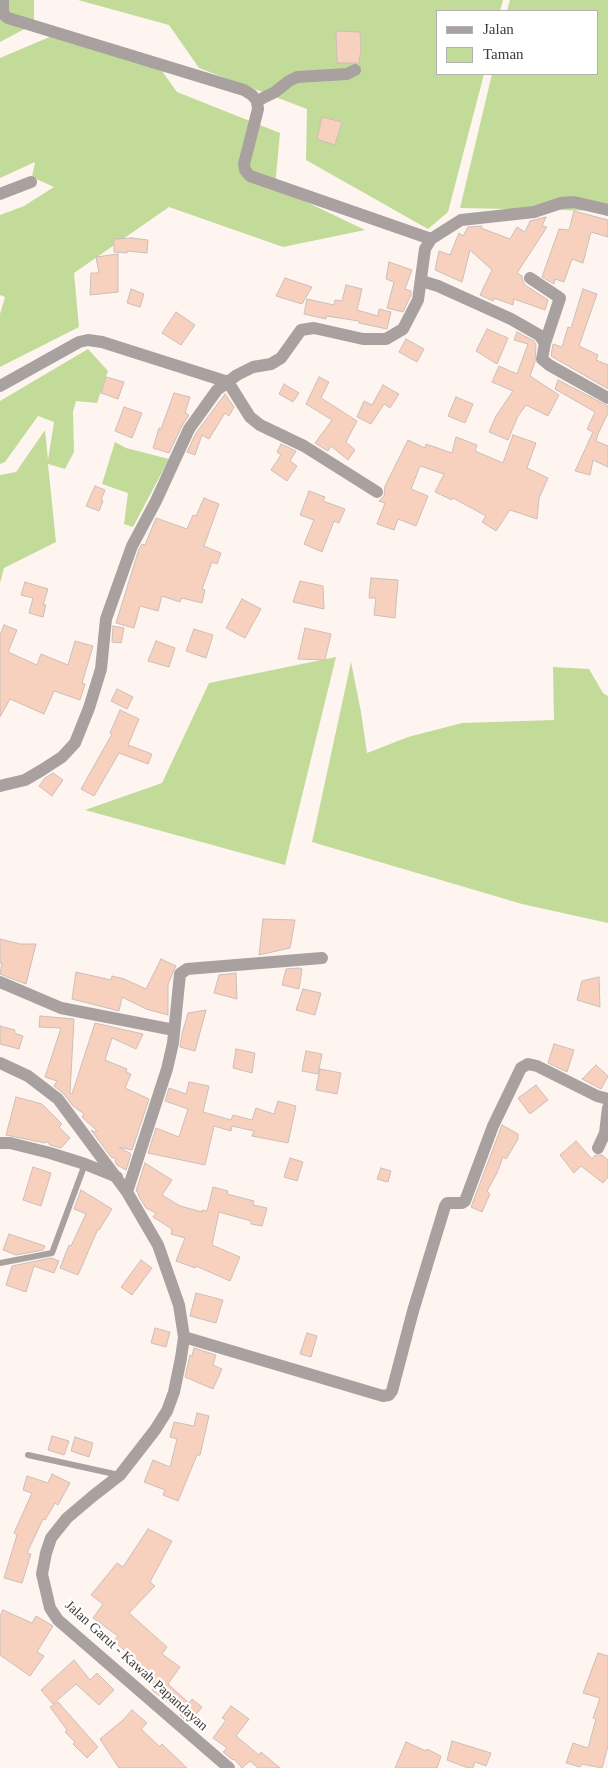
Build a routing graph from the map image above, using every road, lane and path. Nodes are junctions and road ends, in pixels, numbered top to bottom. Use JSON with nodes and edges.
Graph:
{"nodes":[{"id":1,"x":2,"y":4,"type":"edge"},
{"id":2,"x":354,"y":70,"type":"dead end"},
{"id":3,"x":257,"y":101,"type":"junction"},
{"id":4,"x":31,"y":182,"type":"dead end"},
{"id":5,"x":0,"y":194,"type":"edge"},
{"id":6,"x":608,"y":210,"type":"edge"},
{"id":7,"x":431,"y":239,"type":"junction"},
{"id":8,"x":530,"y":278,"type":"dead end"},
{"id":9,"x":422,"y":281,"type":"junction"},
{"id":10,"x":545,"y":342,"type":"junction"},
{"id":11,"x":228,"y":382,"type":"junction"},
{"id":12,"x":0,"y":386,"type":"edge"},
{"id":13,"x":608,"y":398,"type":"edge"},
{"id":14,"x":377,"y":492,"type":"dead end"},
{"id":15,"x":0,"y":786,"type":"edge"},
{"id":16,"x":322,"y":958,"type":"dead end"},
{"id":17,"x":0,"y":982,"type":"edge"},
{"id":18,"x":174,"y":1030,"type":"junction"},
{"id":19,"x":0,"y":1063,"type":"edge"},
{"id":20,"x":608,"y":1099,"type":"edge"},
{"id":21,"x":608,"y":1108,"type":"edge"},
{"id":22,"x":0,"y":1144,"type":"edge"},
{"id":23,"x":598,"y":1148,"type":"dead end"},
{"id":24,"x":85,"y":1164,"type":"junction"},
{"id":25,"x":117,"y":1177,"type":"junction"},
{"id":26,"x":127,"y":1192,"type":"junction"},
{"id":27,"x":0,"y":1263,"type":"edge"},
{"id":28,"x":184,"y":1337,"type":"junction"},
{"id":29,"x":28,"y":1456,"type":"dead end"},
{"id":30,"x":120,"y":1475,"type":"junction"},
{"id":31,"x":229,"y":1768,"type":"edge"}],
"edges":[{"from":1,"to":3,"type":"street"},
{"from":2,"to":3,"type":"street"},
{"from":3,"to":7,"type":"street"},
{"from":4,"to":5,"type":"street"},
{"from":6,"to":7,"type":"street"},
{"from":7,"to":9,"type":"street"},
{"from":8,"to":10,"type":"street"},
{"from":9,"to":10,"type":"street"},
{"from":9,"to":11,"type":"street"},
{"from":10,"to":13,"type":"street"},
{"from":11,"to":12,"type":"street"},
{"from":11,"to":14,"type":"street"},
{"from":11,"to":15,"type":"street"},
{"from":16,"to":18,"type":"street"},
{"from":17,"to":18,"type":"street"},
{"from":18,"to":26,"type":"street"},
{"from":19,"to":25,"type":"street","name":"Jalan Garut - Kawah Papandayan"},
{"from":20,"to":28,"type":"street"},
{"from":21,"to":23,"type":"street"},
{"from":22,"to":24,"type":"street"},
{"from":24,"to":25,"type":"street"},
{"from":24,"to":27,"type":"lane"},
{"from":25,"to":26,"type":"street","name":"Jalan Garut - Kawah Papandayan"},
{"from":26,"to":28,"type":"street","name":"Jalan Garut - Kawah Papandayan"},
{"from":28,"to":30,"type":"street","name":"Jalan Garut - Kawah Papandayan"},
{"from":29,"to":30,"type":"lane"},
{"from":30,"to":31,"type":"street","name":"Jalan Garut - Kawah Papandayan"}]}
